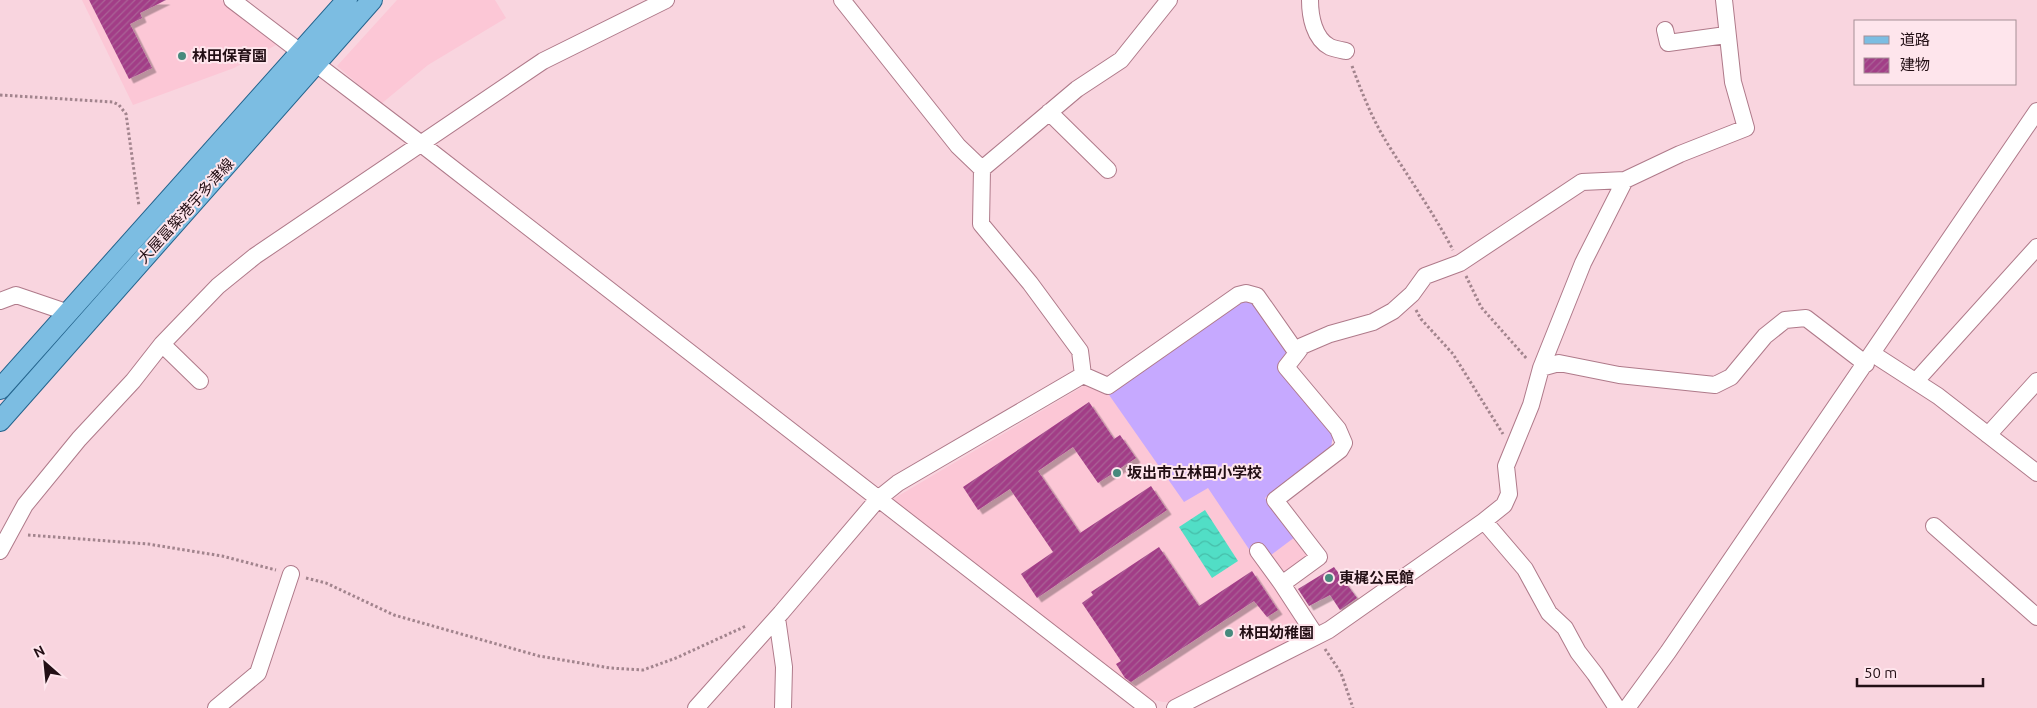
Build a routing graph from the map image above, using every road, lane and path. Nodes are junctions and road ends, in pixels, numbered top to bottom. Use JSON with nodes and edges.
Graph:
{"nodes":[{"id":1,"x":232,"y":0,"type":"edge"},
{"id":2,"x":347,"y":0,"type":"edge"},
{"id":3,"x":372,"y":0,"type":"edge"},
{"id":4,"x":666,"y":0,"type":"edge"},
{"id":5,"x":842,"y":0,"type":"edge"},
{"id":6,"x":1169,"y":0,"type":"edge"},
{"id":7,"x":1310,"y":0,"type":"edge"},
{"id":8,"x":1724,"y":0,"type":"edge"},
{"id":9,"x":1665,"y":30,"type":"dead end"},
{"id":10,"x":1726,"y":35,"type":"junction"},
{"id":11,"x":1346,"y":51,"type":"joint"},
{"id":12,"x":308,"y":59,"type":"junction"},
{"id":13,"x":0,"y":95,"type":"edge"},
{"id":14,"x":2037,"y":111,"type":"edge"},
{"id":15,"x":1049,"y":112,"type":"junction"},
{"id":16,"x":420,"y":143,"type":"junction"},
{"id":17,"x":982,"y":169,"type":"junction"},
{"id":18,"x":1108,"y":170,"type":"dead end"},
{"id":19,"x":1625,"y":180,"type":"junction"},
{"id":20,"x":142,"y":230,"type":"junction"},
{"id":21,"x":2037,"y":247,"type":"edge"},
{"id":22,"x":1460,"y":264,"type":"junction"},
{"id":23,"x":1409,"y":297,"type":"junction"},
{"id":24,"x":0,"y":301,"type":"edge"},
{"id":25,"x":69,"y":312,"type":"junction"},
{"id":26,"x":162,"y":344,"type":"junction"},
{"id":27,"x":1296,"y":353,"type":"junction"},
{"id":28,"x":1869,"y":359,"type":"junction"},
{"id":29,"x":1540,"y":368,"type":"junction"},
{"id":30,"x":1082,"y":375,"type":"junction"},
{"id":31,"x":200,"y":381,"type":"dead end"},
{"id":32,"x":1916,"y":381,"type":"junction"},
{"id":33,"x":2037,"y":381,"type":"edge"},
{"id":34,"x":0,"y":389,"type":"edge"},
{"id":35,"x":0,"y":422,"type":"edge"},
{"id":36,"x":1988,"y":435,"type":"junction"},
{"id":37,"x":1514,"y":448,"type":"junction"},
{"id":38,"x":2037,"y":473,"type":"edge"},
{"id":39,"x":878,"y":499,"type":"junction"},
{"id":40,"x":1484,"y":521,"type":"junction"},
{"id":41,"x":1934,"y":526,"type":"dead end"},
{"id":42,"x":10,"y":532,"type":"junction"},
{"id":43,"x":0,"y":550,"type":"edge"},
{"id":44,"x":1258,"y":551,"type":"dead end"},
{"id":45,"x":291,"y":574,"type":"junction"},
{"id":46,"x":1282,"y":584,"type":"junction"},
{"id":47,"x":2037,"y":616,"type":"edge"},
{"id":48,"x":776,"y":618,"type":"junction"},
{"id":49,"x":1316,"y":636,"type":"junction"},
{"id":50,"x":216,"y":708,"type":"edge"},
{"id":51,"x":696,"y":708,"type":"edge"},
{"id":52,"x":783,"y":708,"type":"edge"},
{"id":53,"x":1148,"y":708,"type":"edge"},
{"id":54,"x":1174,"y":708,"type":"edge"},
{"id":55,"x":1353,"y":708,"type":"edge"},
{"id":56,"x":1617,"y":708,"type":"edge"},
{"id":57,"x":1627,"y":708,"type":"edge"}],
"edges":[{"from":1,"to":12,"type":"street"},
{"from":2,"to":12,"type":"main road","name":"大屋冨築港宇多津線"},
{"from":3,"to":12,"type":"main road","name":"大屋冨築港宇多津線"},
{"from":4,"to":16,"type":"street"},
{"from":5,"to":17,"type":"street"},
{"from":6,"to":15,"type":"street"},
{"from":7,"to":11,"type":"street"},
{"from":8,"to":10,"type":"street"},
{"from":9,"to":10,"type":"street"},
{"from":10,"to":19,"type":"street"},
{"from":11,"to":22,"type":"path"},
{"from":12,"to":16,"type":"street"},
{"from":12,"to":20,"type":"main road","name":"大屋冨築港宇多津線"},
{"from":12,"to":35,"type":"main road","name":"大屋冨築港宇多津線"},
{"from":13,"to":20,"type":"path"},
{"from":14,"to":28,"type":"street"},
{"from":15,"to":17,"type":"street"},
{"from":15,"to":18,"type":"street"},
{"from":16,"to":26,"type":"street"},
{"from":16,"to":39,"type":"street"},
{"from":17,"to":30,"type":"street"},
{"from":19,"to":22,"type":"street"},
{"from":19,"to":29,"type":"street"},
{"from":20,"to":25,"type":"main road","name":"大屋冨築港宇多津線"},
{"from":21,"to":32,"type":"street"},
{"from":22,"to":23,"type":"street"},
{"from":22,"to":29,"type":"path"},
{"from":23,"to":27,"type":"street"},
{"from":23,"to":37,"type":"path"},
{"from":24,"to":25,"type":"street"},
{"from":25,"to":34,"type":"main road","name":"大屋冨築港宇多津線"},
{"from":26,"to":31,"type":"street"},
{"from":26,"to":42,"type":"street"},
{"from":27,"to":30,"type":"street"},
{"from":27,"to":46,"type":"street"},
{"from":28,"to":29,"type":"street"},
{"from":28,"to":32,"type":"street"},
{"from":28,"to":57,"type":"street"},
{"from":29,"to":37,"type":"street"},
{"from":30,"to":39,"type":"street"},
{"from":32,"to":36,"type":"street"},
{"from":33,"to":36,"type":"street"},
{"from":36,"to":38,"type":"street"},
{"from":37,"to":40,"type":"street"},
{"from":39,"to":48,"type":"street"},
{"from":39,"to":53,"type":"street"},
{"from":40,"to":49,"type":"street"},
{"from":40,"to":56,"type":"street"},
{"from":41,"to":47,"type":"street"},
{"from":42,"to":43,"type":"street"},
{"from":42,"to":45,"type":"path"},
{"from":44,"to":46,"type":"street"},
{"from":45,"to":48,"type":"path"},
{"from":45,"to":50,"type":"street"},
{"from":46,"to":49,"type":"street"},
{"from":48,"to":51,"type":"street"},
{"from":48,"to":52,"type":"street"},
{"from":49,"to":54,"type":"street"},
{"from":49,"to":55,"type":"path"}]}
